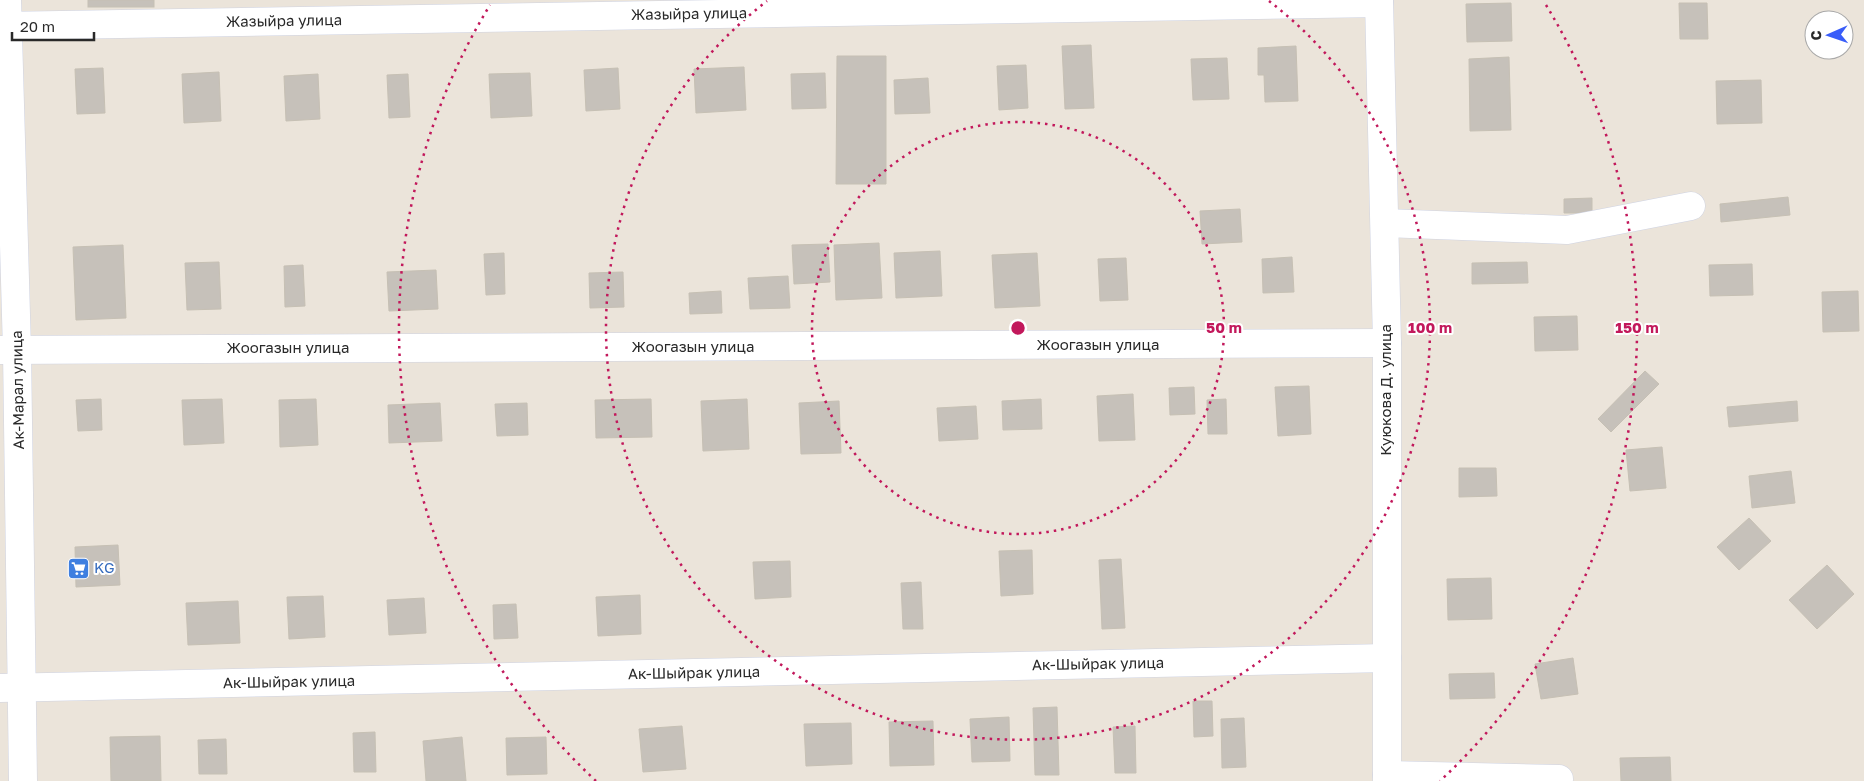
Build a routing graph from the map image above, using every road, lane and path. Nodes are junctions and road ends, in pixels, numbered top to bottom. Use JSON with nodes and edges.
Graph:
{"nodes":[{"id":1,"x":1379,"y":1,"type":"edge"},
{"id":2,"x":5,"y":17,"type":"edge"},
{"id":3,"x":1691,"y":206,"type":"dead end"},
{"id":4,"x":1385,"y":224,"type":"junction"},
{"id":5,"x":1387,"y":343,"type":"junction"},
{"id":6,"x":9,"y":350,"type":"edge"},
{"id":7,"x":1387,"y":658,"type":"junction"},
{"id":8,"x":11,"y":688,"type":"edge"},
{"id":9,"x":1387,"y":778,"type":"edge"},
{"id":10,"x":1559,"y":779,"type":"dead end"},
{"id":11,"x":23,"y":781,"type":"edge"}],
"edges":[{"from":1,"to":2,"type":"street","name":"Жазыйра улица"},
{"from":1,"to":4,"type":"street","name":"Куюкова Д. улица"},
{"from":2,"to":6,"type":"street","name":"Ак-Марал улица"},
{"from":3,"to":4,"type":"street"},
{"from":4,"to":5,"type":"street","name":"Куюкова Д. улица"},
{"from":5,"to":6,"type":"street","name":"Жоогазын улица"},
{"from":5,"to":7,"type":"street","name":"Куюкова Д. улица"},
{"from":6,"to":8,"type":"street","name":"Ак-Марал улица"},
{"from":7,"to":8,"type":"street","name":"Ак-Шыйрак улица"},
{"from":7,"to":9,"type":"street","name":"Куюкова Д. улица"},
{"from":8,"to":11,"type":"street","name":"Ак-Марал улица"},
{"from":9,"to":10,"type":"street"}]}
